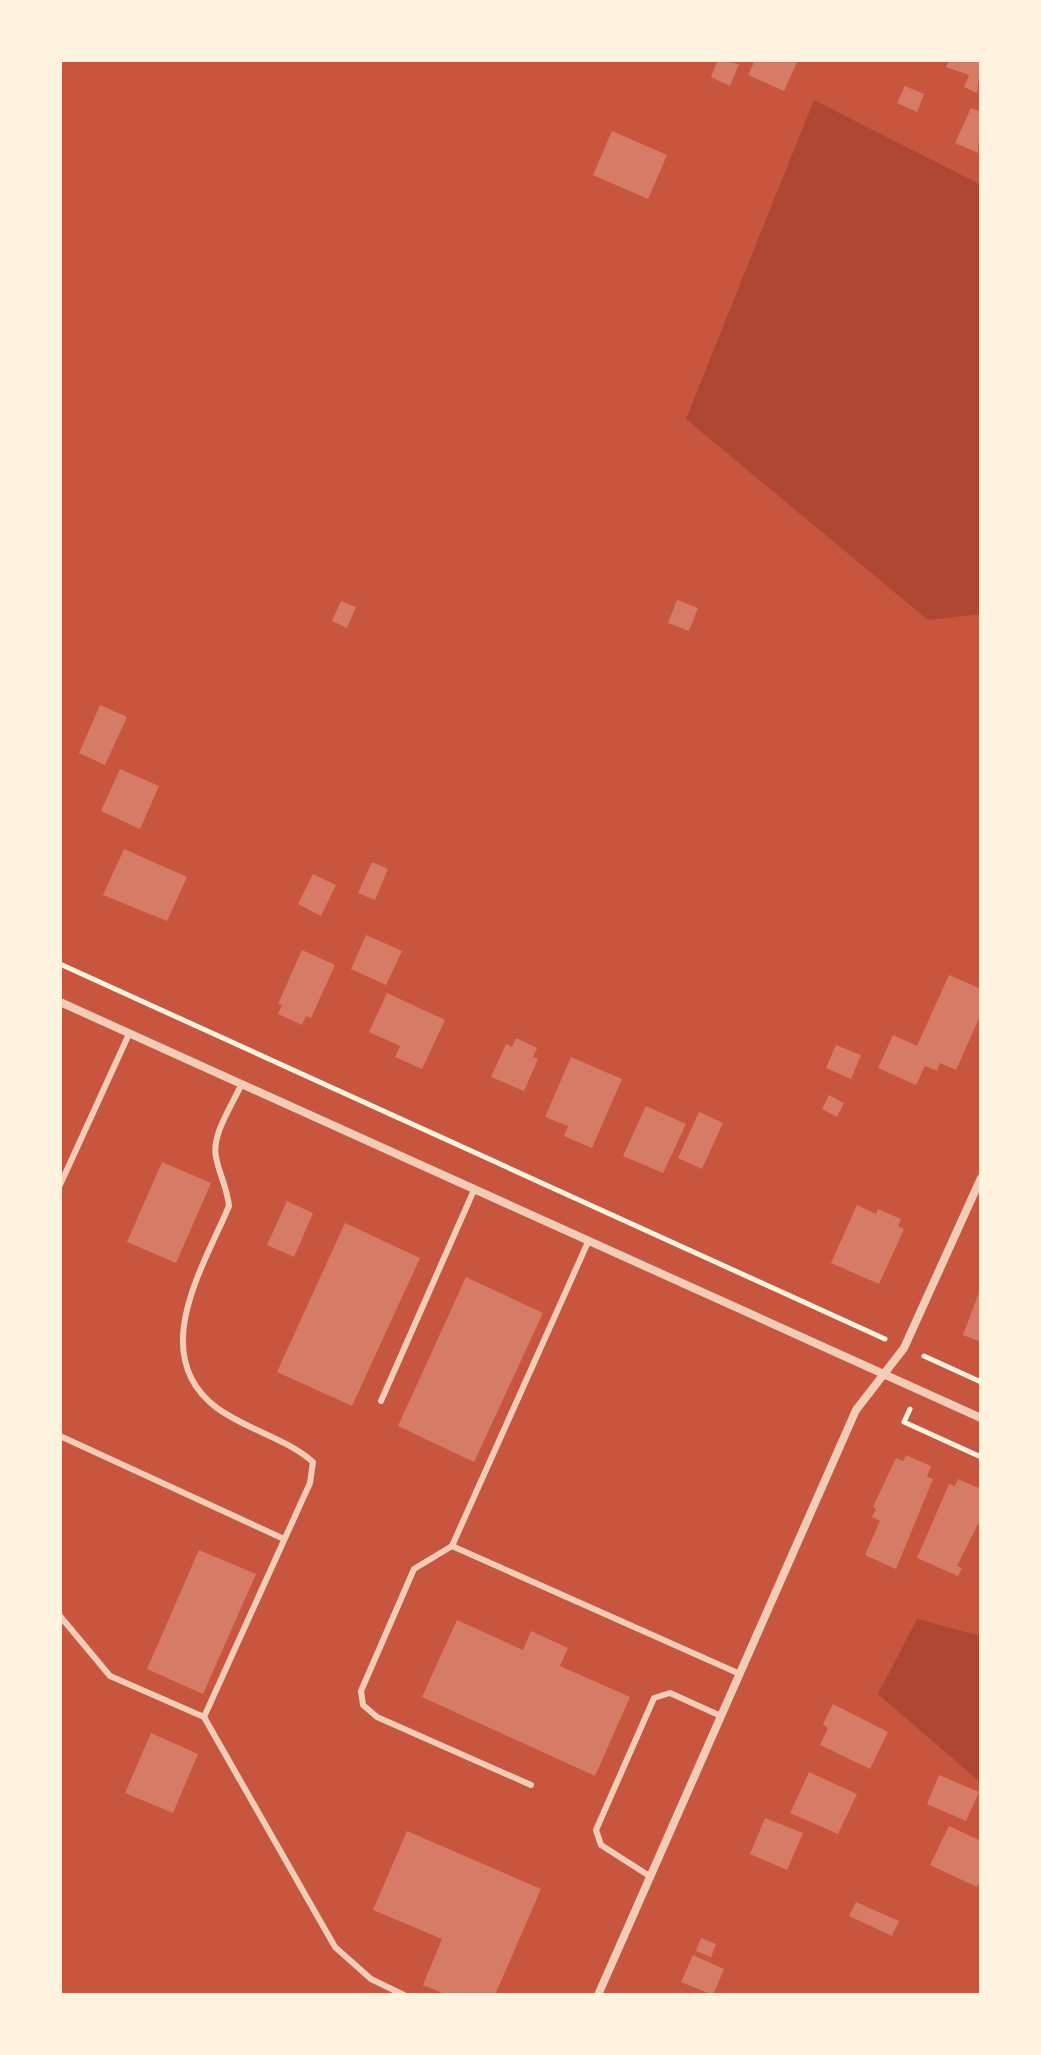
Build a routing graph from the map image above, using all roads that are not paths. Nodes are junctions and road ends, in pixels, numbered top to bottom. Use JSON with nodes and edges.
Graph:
{"nodes":[{"id":1,"x":60,"y":1002,"type":"edge"},
{"id":2,"x":129,"y":1034,"type":"junction"},
{"id":3,"x":241,"y":1085,"type":"junction"},
{"id":4,"x":981,"y":1178,"type":"edge"},
{"id":5,"x":60,"y":1185,"type":"edge"},
{"id":6,"x":474,"y":1190,"type":"junction"},
{"id":7,"x":588,"y":1242,"type":"junction"},
{"id":8,"x":885,"y":1375,"type":"junction"},
{"id":9,"x":381,"y":1401,"type":"dead end"},
{"id":10,"x":981,"y":1418,"type":"edge"},
{"id":11,"x":60,"y":1436,"type":"edge"},
{"id":12,"x":284,"y":1539,"type":"junction"},
{"id":13,"x":452,"y":1546,"type":"junction"},
{"id":14,"x":60,"y":1616,"type":"edge"},
{"id":15,"x":740,"y":1674,"type":"junction"},
{"id":16,"x":721,"y":1716,"type":"junction"},
{"id":17,"x":204,"y":1717,"type":"junction"},
{"id":18,"x":531,"y":1785,"type":"dead end"},
{"id":19,"x":651,"y":1877,"type":"junction"},
{"id":20,"x":404,"y":1995,"type":"edge"},
{"id":21,"x":598,"y":1995,"type":"edge"}],
"edges":[{"from":1,"to":2,"type":"street"},
{"from":2,"to":3,"type":"street"},
{"from":2,"to":5,"type":"lane"},
{"from":3,"to":6,"type":"street"},
{"from":3,"to":12,"type":"lane"},
{"from":4,"to":8,"type":"street"},
{"from":6,"to":7,"type":"street"},
{"from":6,"to":9,"type":"lane"},
{"from":7,"to":8,"type":"street"},
{"from":7,"to":13,"type":"lane"},
{"from":8,"to":10,"type":"street"},
{"from":8,"to":15,"type":"street"},
{"from":11,"to":12,"type":"lane"},
{"from":12,"to":17,"type":"lane"},
{"from":13,"to":15,"type":"lane"},
{"from":13,"to":18,"type":"lane"},
{"from":14,"to":17,"type":"lane"},
{"from":15,"to":16,"type":"street"},
{"from":16,"to":19,"type":"street"},
{"from":16,"to":19,"type":"lane"},
{"from":17,"to":20,"type":"lane"},
{"from":19,"to":21,"type":"street"}]}
